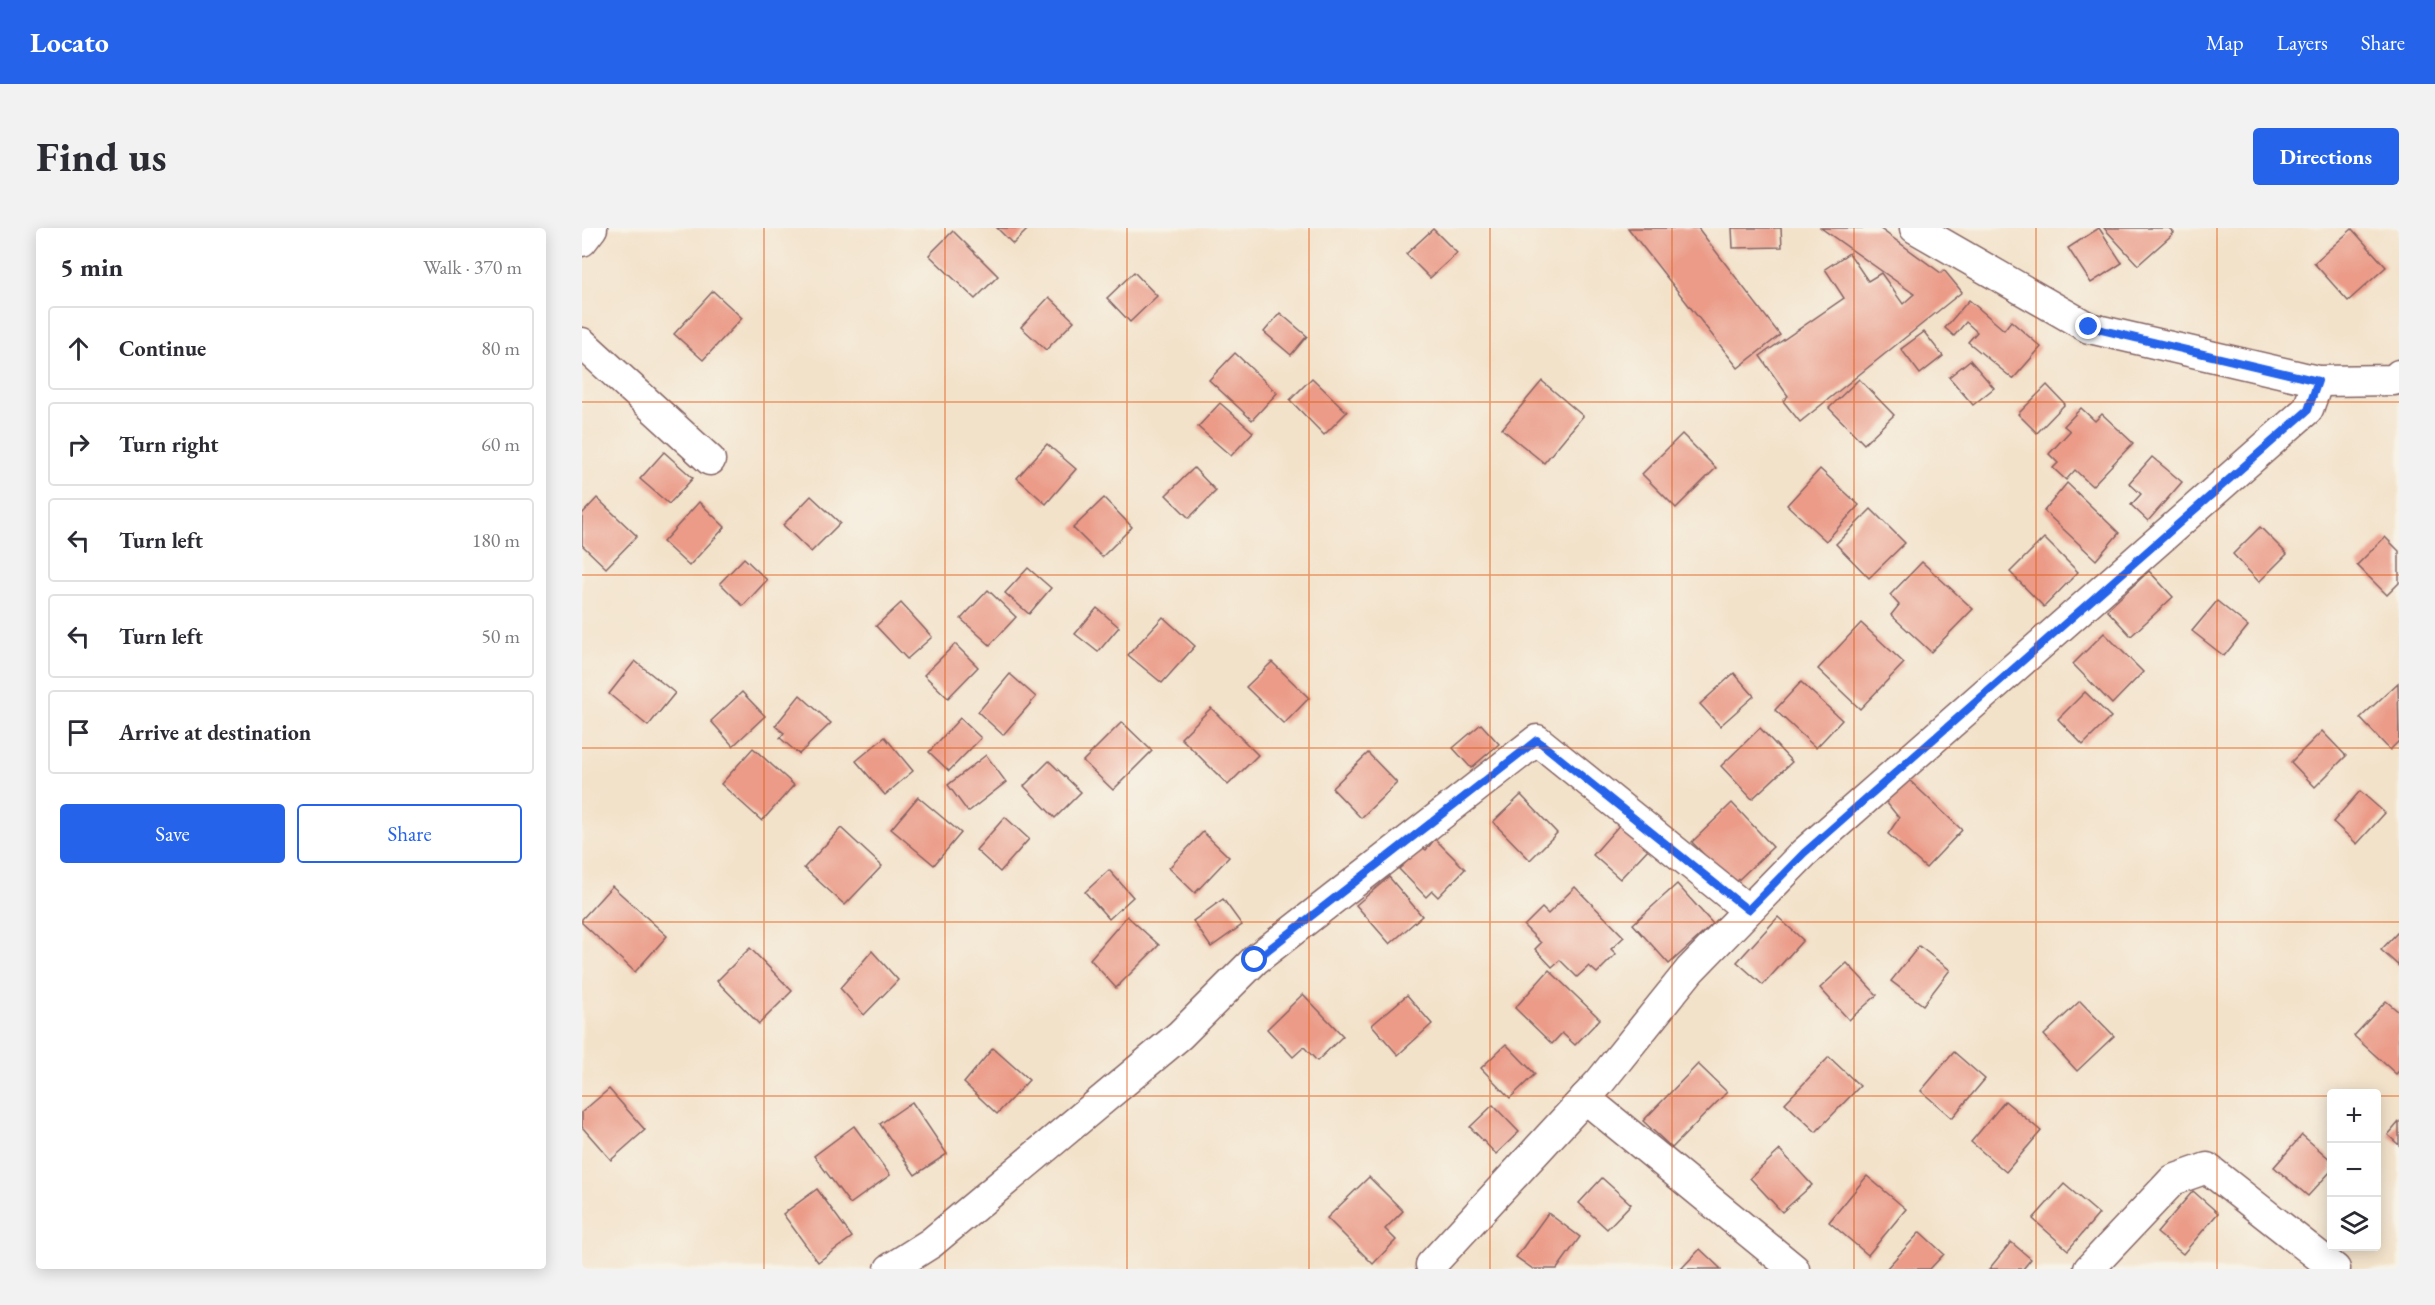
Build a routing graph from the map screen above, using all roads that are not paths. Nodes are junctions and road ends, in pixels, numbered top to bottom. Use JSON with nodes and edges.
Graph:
{"nodes":[{"id":1,"x":592,"y":228,"type":"edge"},
{"id":2,"x":1915,"y":228,"type":"edge"},
{"id":3,"x":582,"y":242,"type":"edge"},
{"id":4,"x":582,"y":343,"type":"edge"},
{"id":5,"x":2397,"y":380,"type":"edge"},
{"id":6,"x":2318,"y":381,"type":"junction"},
{"id":7,"x":710,"y":460,"type":"dead end"},
{"id":8,"x":1748,"y":910,"type":"junction"},
{"id":9,"x":1585,"y":1098,"type":"junction"},
{"id":10,"x":1431,"y":1265,"type":"dead end"},
{"id":11,"x":890,"y":1269,"type":"edge"},
{"id":12,"x":1794,"y":1269,"type":"edge"},
{"id":13,"x":2089,"y":1269,"type":"edge"},
{"id":14,"x":2335,"y":1269,"type":"edge"}],
"edges":[{"from":1,"to":3,"type":"street"},
{"from":2,"to":6,"type":"street"},
{"from":4,"to":7,"type":"street"},
{"from":5,"to":6,"type":"street"},
{"from":6,"to":8,"type":"street"},
{"from":8,"to":9,"type":"street"},
{"from":8,"to":11,"type":"street"},
{"from":9,"to":10,"type":"street"},
{"from":9,"to":12,"type":"street"},
{"from":13,"to":14,"type":"street"}]}
